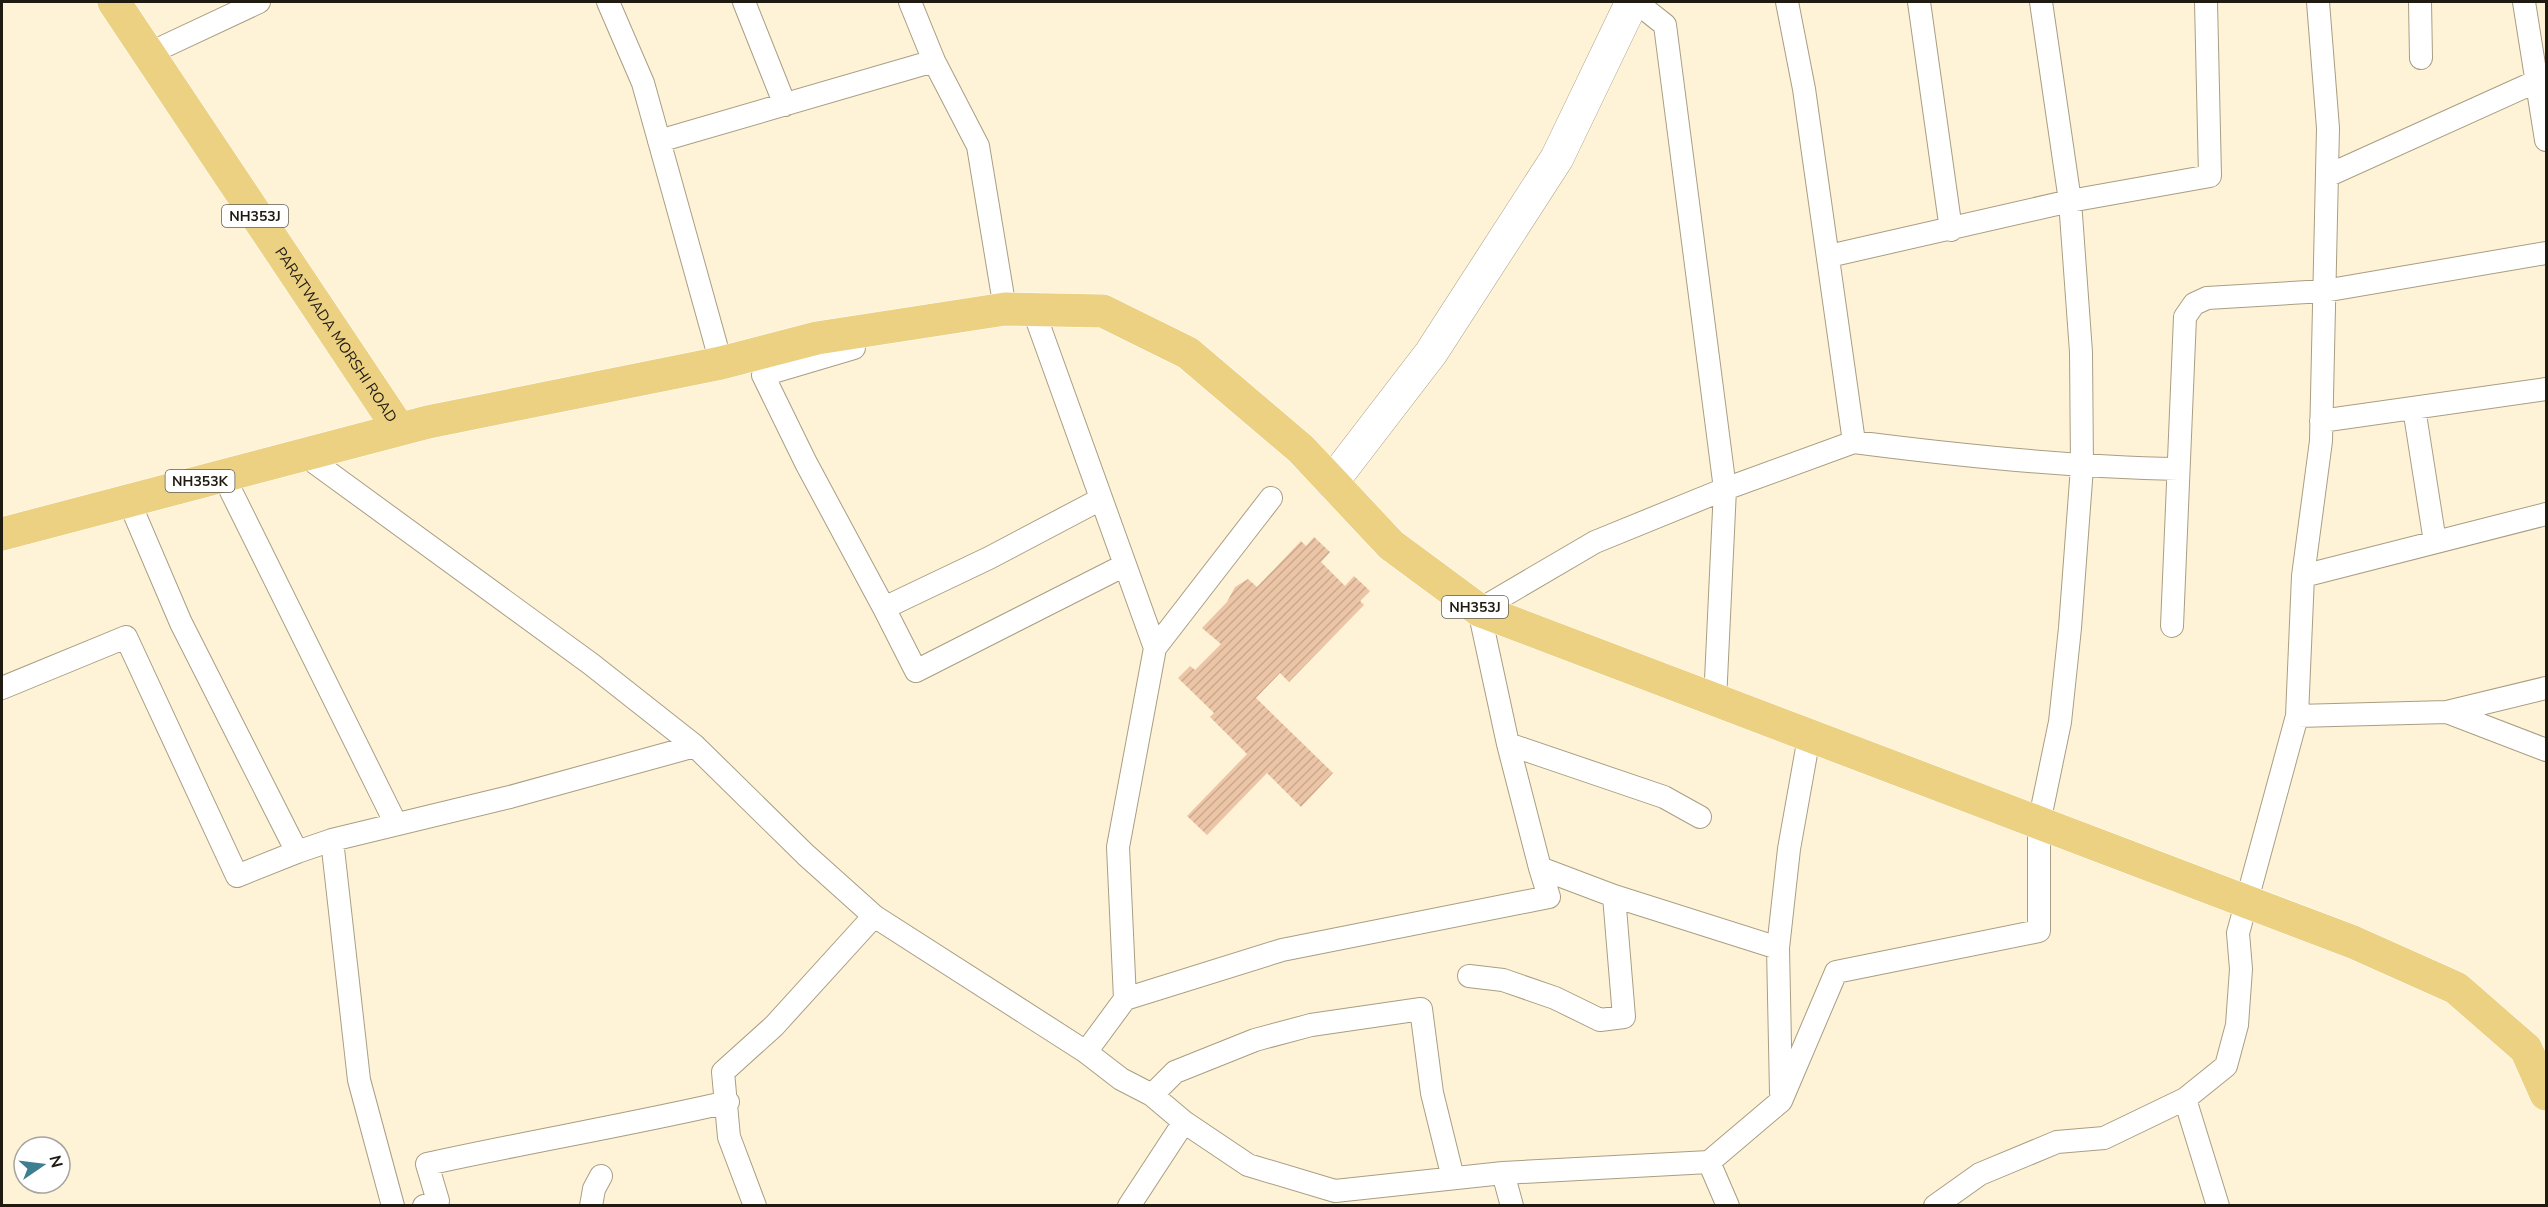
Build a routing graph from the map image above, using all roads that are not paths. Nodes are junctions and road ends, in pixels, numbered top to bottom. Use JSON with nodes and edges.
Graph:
{"nodes":[{"id":1,"x":114,"y":2,"type":"edge"},
{"id":2,"x":259,"y":2,"type":"edge"},
{"id":3,"x":608,"y":2,"type":"edge"},
{"id":4,"x":744,"y":2,"type":"edge"},
{"id":5,"x":910,"y":2,"type":"edge"},
{"id":6,"x":1632,"y":2,"type":"edge"},
{"id":7,"x":1636,"y":2,"type":"edge"},
{"id":8,"x":1787,"y":2,"type":"edge"},
{"id":9,"x":1919,"y":2,"type":"edge"},
{"id":10,"x":2041,"y":2,"type":"edge"},
{"id":11,"x":2206,"y":2,"type":"edge"},
{"id":12,"x":2318,"y":2,"type":"edge"},
{"id":13,"x":2420,"y":2,"type":"edge"},
{"id":14,"x":2524,"y":2,"type":"edge"},
{"id":15,"x":148,"y":54,"type":"junction"},
{"id":16,"x":2421,"y":58,"type":"dead end"},
{"id":17,"x":934,"y":61,"type":"junction"},
{"id":18,"x":2542,"y":79,"type":"edge"},
{"id":19,"x":785,"y":105,"type":"junction"},
{"id":20,"x":2547,"y":140,"type":"edge"},
{"id":21,"x":659,"y":141,"type":"junction"},
{"id":22,"x":2327,"y":176,"type":"junction"},
{"id":23,"x":2070,"y":201,"type":"junction"},
{"id":24,"x":1951,"y":230,"type":"junction"},
{"id":25,"x":2547,"y":253,"type":"edge"},
{"id":26,"x":1829,"y":256,"type":"junction"},
{"id":27,"x":2324,"y":291,"type":"junction"},
{"id":28,"x":1019,"y":309,"type":"junction"},
{"id":29,"x":853,"y":333,"type":"junction"},
{"id":30,"x":721,"y":363,"type":"junction"},
{"id":31,"x":2547,"y":389,"type":"edge"},
{"id":32,"x":2414,"y":408,"type":"junction"},
{"id":33,"x":2321,"y":421,"type":"junction"},
{"id":34,"x":399,"y":429,"type":"junction"},
{"id":35,"x":1854,"y":442,"type":"junction"},
{"id":36,"x":303,"y":454,"type":"junction"},
{"id":37,"x":2082,"y":467,"type":"junction"},
{"id":38,"x":2178,"y":469,"type":"junction"},
{"id":39,"x":223,"y":475,"type":"junction"},
{"id":40,"x":1332,"y":482,"type":"junction"},
{"id":41,"x":1725,"y":489,"type":"junction"},
{"id":42,"x":1271,"y":498,"type":"dead end"},
{"id":43,"x":128,"y":499,"type":"junction"},
{"id":44,"x":1101,"y":499,"type":"junction"},
{"id":45,"x":2547,"y":514,"type":"edge"},
{"id":46,"x":2,"y":534,"type":"edge"},
{"id":47,"x":2435,"y":542,"type":"junction"},
{"id":48,"x":1125,"y":565,"type":"junction"},
{"id":49,"x":2303,"y":576,"type":"junction"},
{"id":50,"x":884,"y":608,"type":"junction"},
{"id":51,"x":1479,"y":610,"type":"junction"},
{"id":52,"x":2172,"y":626,"type":"dead end"},
{"id":53,"x":1155,"y":648,"type":"junction"},
{"id":54,"x":2,"y":688,"type":"edge"},
{"id":55,"x":2547,"y":688,"type":"edge"},
{"id":56,"x":1714,"y":701,"type":"junction"},
{"id":57,"x":2447,"y":712,"type":"junction"},
{"id":58,"x":2297,"y":716,"type":"junction"},
{"id":59,"x":1809,"y":736,"type":"junction"},
{"id":60,"x":1508,"y":744,"type":"junction"},
{"id":61,"x":695,"y":746,"type":"junction"},
{"id":62,"x":2547,"y":750,"type":"edge"},
{"id":63,"x":1700,"y":817,"type":"dead end"},
{"id":64,"x":2039,"y":823,"type":"junction"},
{"id":65,"x":396,"y":824,"type":"junction"},
{"id":66,"x":332,"y":840,"type":"junction"},
{"id":67,"x":297,"y":852,"type":"junction"},
{"id":68,"x":1540,"y":868,"type":"junction"},
{"id":69,"x":1614,"y":896,"type":"junction"},
{"id":70,"x":2248,"y":902,"type":"junction"},
{"id":71,"x":874,"y":916,"type":"junction"},
{"id":72,"x":1778,"y":948,"type":"junction"},
{"id":73,"x":1469,"y":976,"type":"dead end"},
{"id":74,"x":1125,"y":999,"type":"junction"},
{"id":75,"x":1086,"y":1052,"type":"junction"},
{"id":76,"x":2546,"y":1094,"type":"edge"},
{"id":77,"x":1152,"y":1095,"type":"junction"},
{"id":78,"x":2185,"y":1099,"type":"junction"},
{"id":79,"x":1781,"y":1101,"type":"junction"},
{"id":80,"x":728,"y":1102,"type":"junction"},
{"id":81,"x":1184,"y":1122,"type":"junction"},
{"id":82,"x":1709,"y":1162,"type":"junction"},
{"id":83,"x":1503,"y":1173,"type":"junction"},
{"id":84,"x":601,"y":1176,"type":"dead end"},
{"id":85,"x":1453,"y":1178,"type":"junction"},
{"id":86,"x":1336,"y":1198,"type":"edge"},
{"id":87,"x":1130,"y":1204,"type":"edge"},
{"id":88,"x":393,"y":1206,"type":"edge"},
{"id":89,"x":424,"y":1206,"type":"edge"},
{"id":90,"x":591,"y":1206,"type":"edge"},
{"id":91,"x":755,"y":1206,"type":"edge"},
{"id":92,"x":1512,"y":1206,"type":"edge"},
{"id":93,"x":1728,"y":1206,"type":"edge"},
{"id":94,"x":1935,"y":1206,"type":"edge"},
{"id":95,"x":2218,"y":1206,"type":"edge"}],
"edges":[{"from":1,"to":15,"type":"highway","name":"PARATWADA MORSHI ROAD","number":"NH353J"},
{"from":2,"to":15,"type":"street"},
{"from":3,"to":21,"type":"street"},
{"from":4,"to":19,"type":"street"},
{"from":5,"to":17,"type":"street"},
{"from":6,"to":40,"type":"street"},
{"from":7,"to":41,"type":"street"},
{"from":8,"to":26,"type":"street"},
{"from":9,"to":24,"type":"street"},
{"from":10,"to":23,"type":"street"},
{"from":11,"to":23,"type":"street"},
{"from":12,"to":22,"type":"street"},
{"from":13,"to":16,"type":"street"},
{"from":14,"to":18,"type":"street"},
{"from":15,"to":34,"type":"highway","name":"PARATWADA MORSHI ROAD","number":"NH353J"},
{"from":17,"to":19,"type":"street"},
{"from":17,"to":28,"type":"street"},
{"from":18,"to":20,"type":"street"},
{"from":18,"to":22,"type":"street"},
{"from":19,"to":21,"type":"street"},
{"from":21,"to":30,"type":"street"},
{"from":22,"to":27,"type":"street"},
{"from":23,"to":24,"type":"street"},
{"from":23,"to":37,"type":"street"},
{"from":24,"to":26,"type":"street"},
{"from":25,"to":27,"type":"street"},
{"from":26,"to":35,"type":"street"},
{"from":27,"to":33,"type":"street"},
{"from":27,"to":38,"type":"street"},
{"from":28,"to":29,"type":"highway","number":"NH353J"},
{"from":28,"to":40,"type":"highway","number":"NH353J"},
{"from":28,"to":44,"type":"street"},
{"from":29,"to":30,"type":"highway","number":"NH353J"},
{"from":29,"to":50,"type":"street"},
{"from":30,"to":34,"type":"highway","number":"NH353J"},
{"from":31,"to":32,"type":"street"},
{"from":32,"to":33,"type":"street"},
{"from":32,"to":47,"type":"street"},
{"from":33,"to":49,"type":"street"},
{"from":34,"to":36,"type":"highway","number":"NH353K"},
{"from":35,"to":37,"type":"street"},
{"from":35,"to":41,"type":"street"},
{"from":36,"to":39,"type":"highway","number":"NH353K"},
{"from":36,"to":61,"type":"street"},
{"from":37,"to":38,"type":"street"},
{"from":37,"to":64,"type":"street"},
{"from":38,"to":52,"type":"street"},
{"from":39,"to":43,"type":"highway","number":"NH353K"},
{"from":39,"to":65,"type":"street"},
{"from":40,"to":51,"type":"highway","number":"NH353J"},
{"from":41,"to":51,"type":"street"},
{"from":41,"to":56,"type":"street"},
{"from":42,"to":53,"type":"street"},
{"from":43,"to":46,"type":"highway","number":"NH353K"},
{"from":43,"to":67,"type":"street"},
{"from":44,"to":48,"type":"street"},
{"from":44,"to":50,"type":"street"},
{"from":45,"to":47,"type":"street"},
{"from":47,"to":49,"type":"street"},
{"from":48,"to":50,"type":"street"},
{"from":48,"to":53,"type":"street"},
{"from":49,"to":58,"type":"street"},
{"from":51,"to":56,"type":"highway","number":"NH353J"},
{"from":51,"to":60,"type":"street"},
{"from":53,"to":74,"type":"street"},
{"from":54,"to":67,"type":"street"},
{"from":55,"to":57,"type":"street"},
{"from":56,"to":59,"type":"highway","number":"NH353J"},
{"from":57,"to":58,"type":"street"},
{"from":57,"to":62,"type":"street"},
{"from":58,"to":70,"type":"street"},
{"from":59,"to":64,"type":"highway","number":"NH353J"},
{"from":59,"to":72,"type":"street"},
{"from":60,"to":63,"type":"street"},
{"from":60,"to":68,"type":"street"},
{"from":61,"to":65,"type":"street"},
{"from":61,"to":71,"type":"street"},
{"from":64,"to":70,"type":"highway","number":"NH353J"},
{"from":64,"to":79,"type":"street"},
{"from":65,"to":66,"type":"street"},
{"from":66,"to":67,"type":"street"},
{"from":66,"to":88,"type":"street"},
{"from":68,"to":69,"type":"street"},
{"from":68,"to":74,"type":"street"},
{"from":69,"to":72,"type":"street"},
{"from":69,"to":73,"type":"street"},
{"from":70,"to":76,"type":"highway","number":"NH353J"},
{"from":70,"to":78,"type":"street"},
{"from":71,"to":75,"type":"street"},
{"from":71,"to":80,"type":"street"},
{"from":72,"to":79,"type":"street"},
{"from":74,"to":75,"type":"street"},
{"from":75,"to":77,"type":"street"},
{"from":77,"to":81,"type":"street"},
{"from":77,"to":85,"type":"street"},
{"from":78,"to":94,"type":"street"},
{"from":78,"to":95,"type":"street"},
{"from":79,"to":82,"type":"street"},
{"from":80,"to":89,"type":"street"},
{"from":80,"to":91,"type":"street"},
{"from":81,"to":86,"type":"street"},
{"from":81,"to":87,"type":"street"},
{"from":82,"to":83,"type":"street"},
{"from":82,"to":93,"type":"street"},
{"from":83,"to":85,"type":"street"},
{"from":83,"to":92,"type":"street"},
{"from":84,"to":90,"type":"street"},
{"from":85,"to":86,"type":"street"}]}
